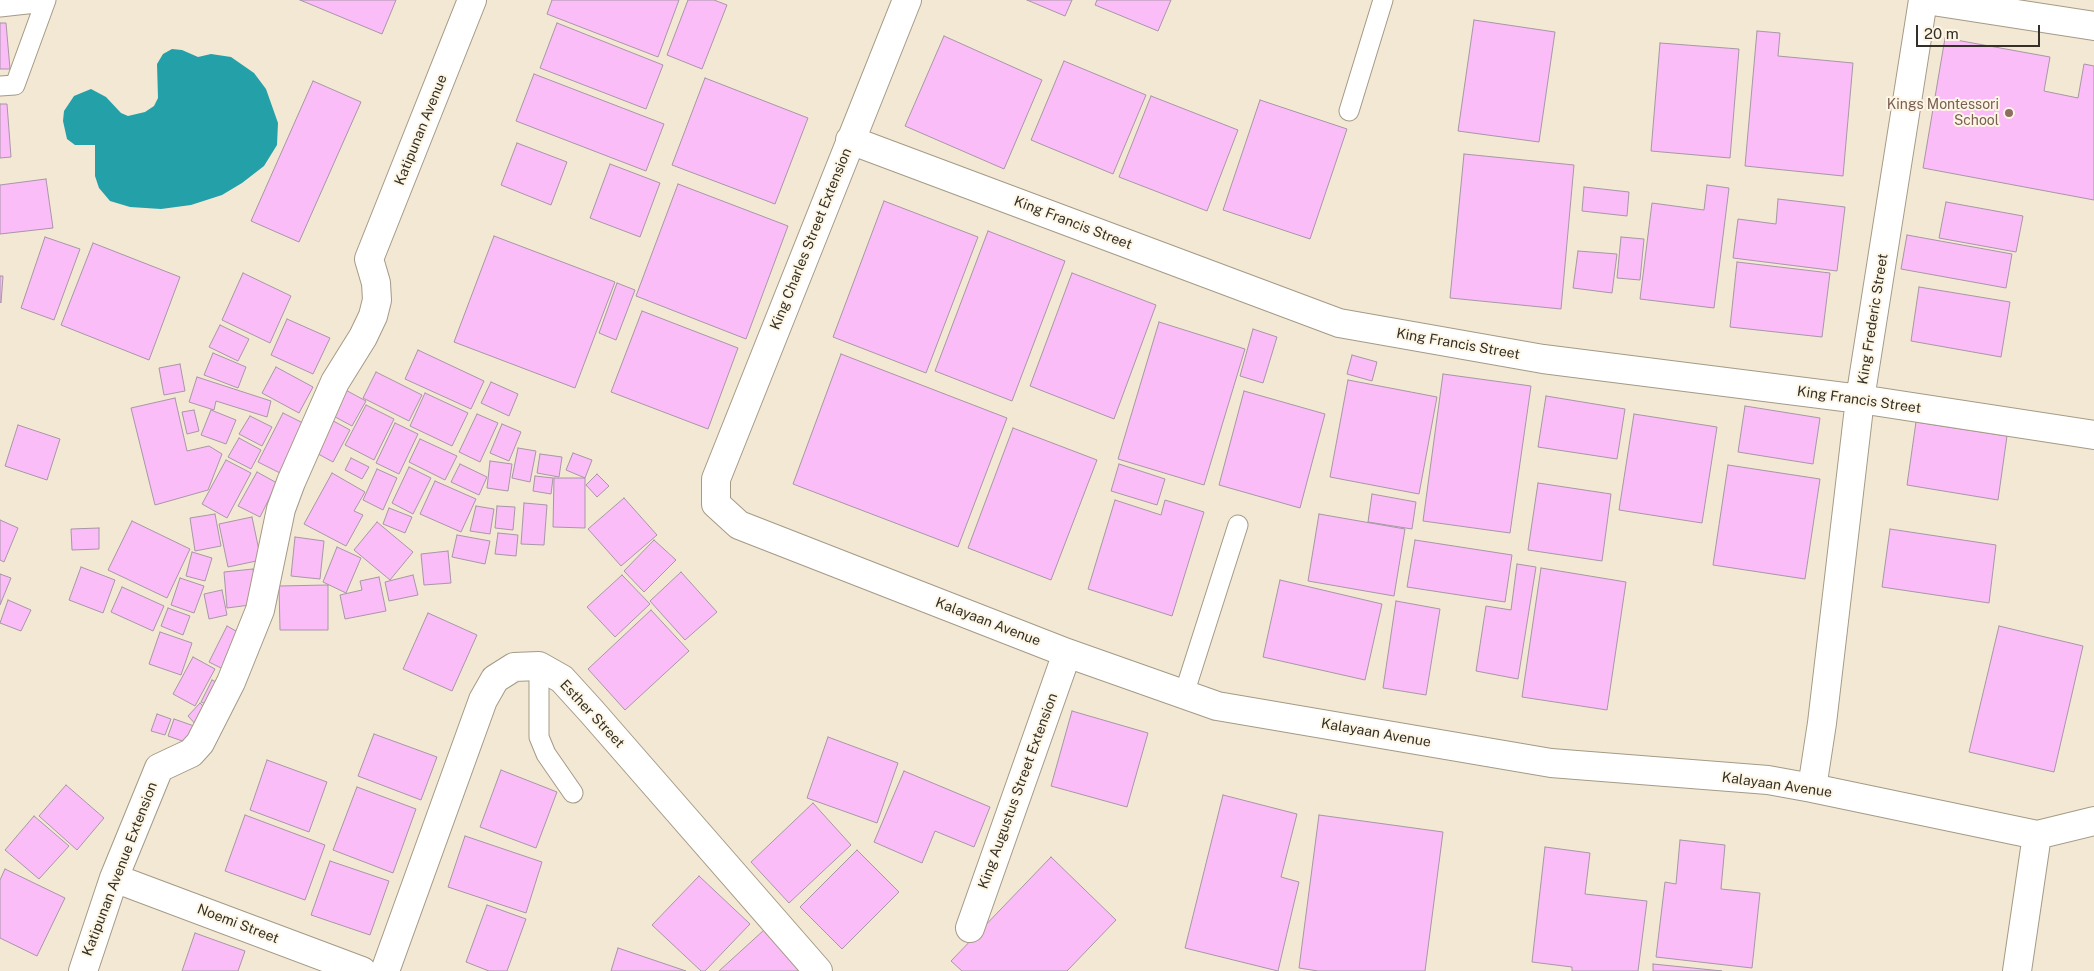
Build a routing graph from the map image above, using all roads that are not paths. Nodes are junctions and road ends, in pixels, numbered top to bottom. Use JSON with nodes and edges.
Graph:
{"nodes":[{"id":1,"x":472,"y":0,"type":"edge"},
{"id":2,"x":907,"y":0,"type":"edge"},
{"id":3,"x":1383,"y":0,"type":"edge"},
{"id":4,"x":1924,"y":0,"type":"edge"},
{"id":5,"x":46,"y":1,"type":"edge"},
{"id":6,"x":0,"y":7,"type":"edge"},
{"id":7,"x":2094,"y":26,"type":"edge"},
{"id":8,"x":0,"y":86,"type":"edge"},
{"id":9,"x":1349,"y":111,"type":"dead end"},
{"id":10,"x":850,"y":140,"type":"junction"},
{"id":11,"x":369,"y":259,"type":"joint"},
{"id":12,"x":1860,"y":399,"type":"junction"},
{"id":13,"x":2094,"y":435,"type":"edge"},
{"id":14,"x":716,"y":479,"type":"joint"},
{"id":15,"x":1238,"y":524,"type":"dead end"},
{"id":16,"x":1067,"y":653,"type":"junction"},
{"id":17,"x":540,"y":666,"type":"junction"},
{"id":18,"x":1184,"y":694,"type":"junction"},
{"id":19,"x":1812,"y":788,"type":"junction"},
{"id":20,"x":573,"y":793,"type":"dead end"},
{"id":21,"x":2094,"y":821,"type":"edge"},
{"id":22,"x":2037,"y":835,"type":"junction"},
{"id":23,"x":114,"y":878,"type":"junction"},
{"id":24,"x":970,"y":928,"type":"dead end"},
{"id":25,"x":82,"y":971,"type":"edge"},
{"id":26,"x":362,"y":971,"type":"edge"},
{"id":27,"x":385,"y":971,"type":"edge"},
{"id":28,"x":818,"y":971,"type":"edge"},
{"id":29,"x":2017,"y":971,"type":"edge"}],
"edges":[{"from":1,"to":11,"type":"street","name":"Katipunan Avenue"},
{"from":2,"to":10,"type":"street","name":"King Charles Street Extension"},
{"from":3,"to":9,"type":"lane"},
{"from":4,"to":7,"type":"street"},
{"from":4,"to":12,"type":"street","name":"King Frederic Street"},
{"from":5,"to":6,"type":"lane"},
{"from":5,"to":8,"type":"lane"},
{"from":10,"to":12,"type":"street","name":"King Francis Street"},
{"from":10,"to":14,"type":"street","name":"King Charles Street Extension"},
{"from":11,"to":23,"type":"street","name":"Katipunan Avenue Extension"},
{"from":12,"to":13,"type":"street","name":"King Francis Street"},
{"from":12,"to":19,"type":"street","name":"King Frederic Street"},
{"from":14,"to":16,"type":"street","name":"Kalayaan Avenue"},
{"from":15,"to":18,"type":"lane"},
{"from":16,"to":18,"type":"street","name":"Kalayaan Avenue"},
{"from":16,"to":24,"type":"street","name":"King Augustus Street Extension"},
{"from":17,"to":20,"type":"lane"},
{"from":17,"to":27,"type":"street"},
{"from":17,"to":28,"type":"street","name":"Esther Street"},
{"from":18,"to":19,"type":"street","name":"Kalayaan Avenue"},
{"from":19,"to":22,"type":"street","name":"Kalayaan Avenue"},
{"from":21,"to":22,"type":"street","name":"Kalayaan Avenue"},
{"from":22,"to":29,"type":"street"},
{"from":23,"to":25,"type":"street","name":"Katipunan Avenue Extension"},
{"from":23,"to":26,"type":"street","name":"Noemi Street"}]}
